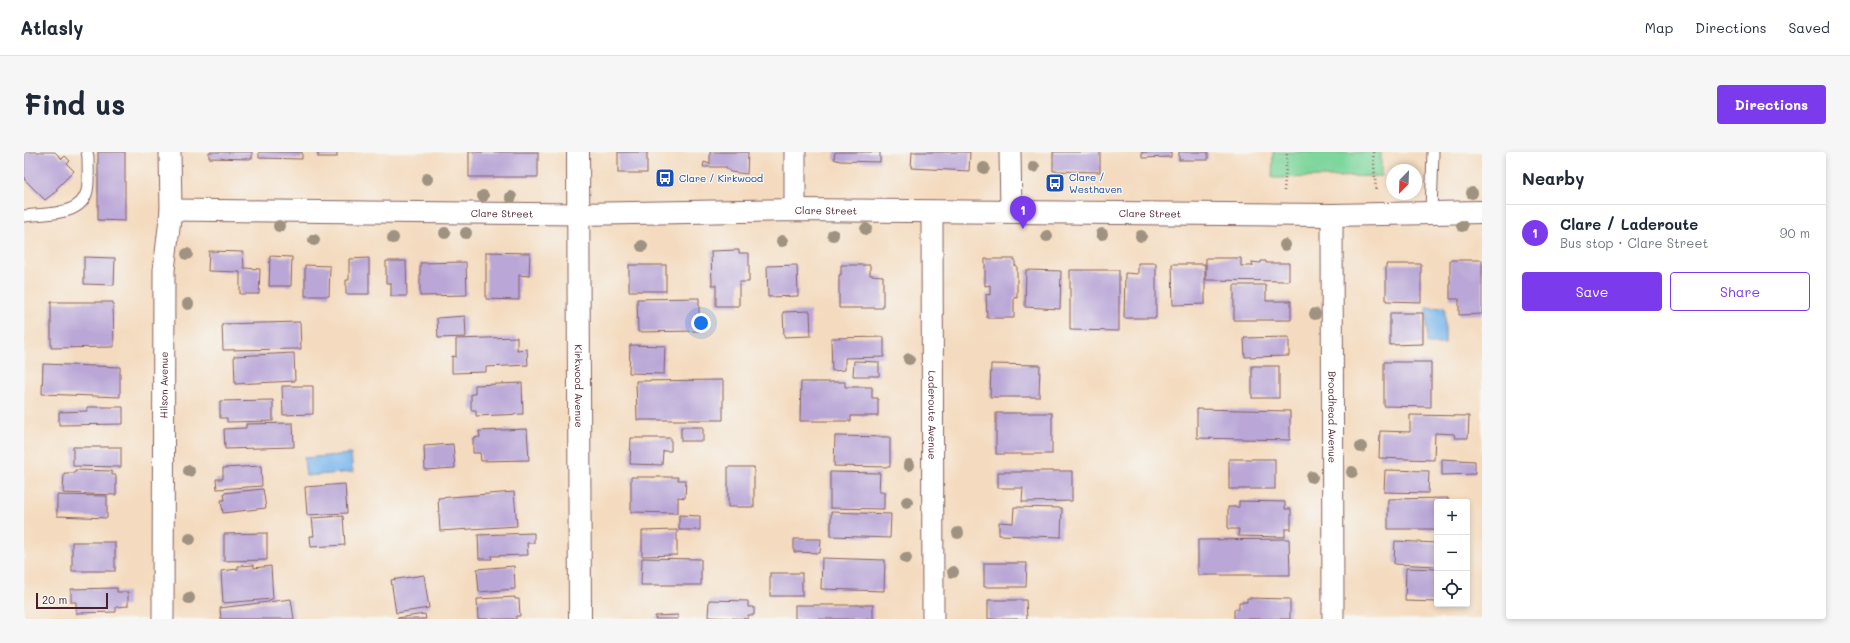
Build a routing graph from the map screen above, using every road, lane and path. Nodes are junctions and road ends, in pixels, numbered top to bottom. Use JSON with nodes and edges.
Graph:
{"nodes":[{"id":1,"x":87,"y":152,"type":"edge"},
{"id":2,"x":170,"y":152,"type":"edge"},
{"id":3,"x":578,"y":152,"type":"edge"},
{"id":4,"x":795,"y":152,"type":"edge"},
{"id":5,"x":1010,"y":152,"type":"edge"},
{"id":6,"x":1287,"y":152,"type":"edge"},
{"id":7,"x":1373,"y":152,"type":"edge"},
{"id":8,"x":1433,"y":152,"type":"edge"},
{"id":9,"x":171,"y":210,"type":"junction"},
{"id":10,"x":795,"y":210,"type":"junction"},
{"id":11,"x":1012,"y":211,"type":"junction"},
{"id":12,"x":932,"y":212,"type":"junction"},
{"id":13,"x":1431,"y":212,"type":"junction"},
{"id":14,"x":1482,"y":212,"type":"edge"},
{"id":15,"x":1377,"y":213,"type":"junction"},
{"id":16,"x":578,"y":214,"type":"junction"},
{"id":17,"x":1283,"y":214,"type":"junction"},
{"id":18,"x":1332,"y":214,"type":"junction"},
{"id":19,"x":24,"y":216,"type":"edge"},
{"id":20,"x":163,"y":619,"type":"edge"},
{"id":21,"x":580,"y":619,"type":"edge"},
{"id":22,"x":933,"y":619,"type":"edge"},
{"id":23,"x":1333,"y":619,"type":"edge"}],
"edges":[{"from":1,"to":19,"type":"lane"},
{"from":2,"to":9,"type":"street","name":"Hilson Avenue"},
{"from":3,"to":16,"type":"street","name":"Kirkwood Avenue"},
{"from":4,"to":10,"type":"street"},
{"from":5,"to":11,"type":"street"},
{"from":6,"to":17,"type":"path"},
{"from":7,"to":15,"type":"path"},
{"from":8,"to":13,"type":"lane"},
{"from":9,"to":16,"type":"street","name":"Clare Street"},
{"from":9,"to":20,"type":"street","name":"Hilson Avenue"},
{"from":10,"to":12,"type":"street","name":"Clare Street"},
{"from":10,"to":16,"type":"street","name":"Clare Street"},
{"from":11,"to":12,"type":"street","name":"Clare Street"},
{"from":11,"to":17,"type":"street","name":"Clare Street"},
{"from":12,"to":22,"type":"street","name":"Laderoute Avenue"},
{"from":13,"to":14,"type":"street","name":"Clare Street"},
{"from":13,"to":15,"type":"street","name":"Clare Street"},
{"from":15,"to":18,"type":"street","name":"Clare Street"},
{"from":16,"to":21,"type":"street","name":"Kirkwood Avenue"},
{"from":17,"to":18,"type":"street","name":"Clare Street"},
{"from":18,"to":23,"type":"street","name":"Broadhead Avenue"}]}
